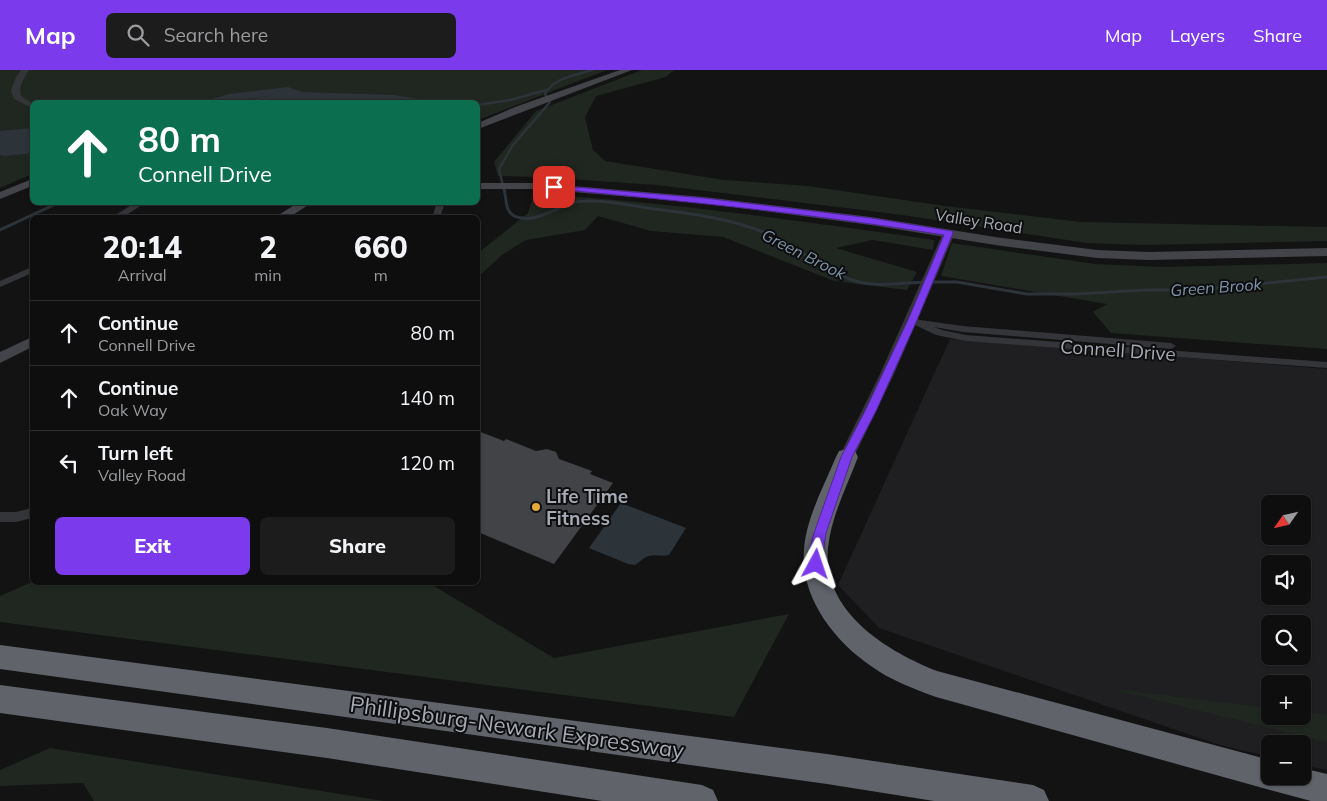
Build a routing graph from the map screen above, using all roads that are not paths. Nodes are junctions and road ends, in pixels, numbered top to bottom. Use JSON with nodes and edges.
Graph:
{"nodes":[{"id":1,"x":26,"y":70,"type":"edge"},
{"id":2,"x":628,"y":70,"type":"edge"},
{"id":3,"x":30,"y":105,"type":"edge"},
{"id":4,"x":480,"y":125,"type":"edge"},
{"id":5,"x":30,"y":183,"type":"edge"},
{"id":6,"x":491,"y":185,"type":"joint"},
{"id":7,"x":480,"y":186,"type":"edge"},
{"id":8,"x":0,"y":196,"type":"edge"},
{"id":9,"x":137,"y":205,"type":"edge"},
{"id":10,"x":303,"y":205,"type":"edge"},
{"id":11,"x":120,"y":215,"type":"edge"},
{"id":12,"x":284,"y":215,"type":"edge"},
{"id":13,"x":949,"y":233,"type":"junction"},
{"id":14,"x":1327,"y":252,"type":"edge"},
{"id":15,"x":30,"y":271,"type":"edge"},
{"id":16,"x":0,"y":284,"type":"edge"},
{"id":17,"x":912,"y":320,"type":"junction"},
{"id":18,"x":30,"y":342,"type":"edge"},
{"id":19,"x":1327,"y":357,"type":"edge"},
{"id":20,"x":0,"y":358,"type":"edge"},
{"id":21,"x":1327,"y":365,"type":"edge"},
{"id":22,"x":846,"y":457,"type":"joint"},
{"id":23,"x":30,"y":514,"type":"edge"},
{"id":24,"x":0,"y":517,"type":"edge"},
{"id":25,"x":0,"y":657,"type":"edge"},
{"id":26,"x":0,"y":699,"type":"edge"},
{"id":27,"x":14,"y":704,"type":"edge"},
{"id":28,"x":1261,"y":773,"type":"edge"},
{"id":29,"x":1309,"y":785,"type":"edge"},
{"id":30,"x":1327,"y":790,"type":"edge"},
{"id":31,"x":702,"y":801,"type":"edge"},
{"id":32,"x":1033,"y":801,"type":"edge"}],
"edges":[{"from":1,"to":3,"type":"street"},
{"from":2,"to":4,"type":"main road"},
{"from":5,"to":8,"type":"main road"},
{"from":6,"to":7,"type":"main road","name":"Valley Road"},
{"from":6,"to":13,"type":"main road","name":"Valley Road"},
{"from":9,"to":11,"type":"street"},
{"from":10,"to":12,"type":"main road"},
{"from":13,"to":14,"type":"main road","name":"Valley Road"},
{"from":13,"to":17,"type":"street"},
{"from":15,"to":16,"type":"street"},
{"from":17,"to":19,"type":"street","name":"Connell Drive"},
{"from":17,"to":21,"type":"street","name":"Connell Drive"},
{"from":17,"to":22,"type":"street"},
{"from":18,"to":20,"type":"main road"},
{"from":22,"to":28,"type":"highway"},
{"from":23,"to":24,"type":"street"},
{"from":25,"to":32,"type":"highway","name":"Phillipsburg-Newark Expressway"},
{"from":26,"to":27,"type":"highway"},
{"from":27,"to":31,"type":"highway"},
{"from":29,"to":30,"type":"highway"}]}
